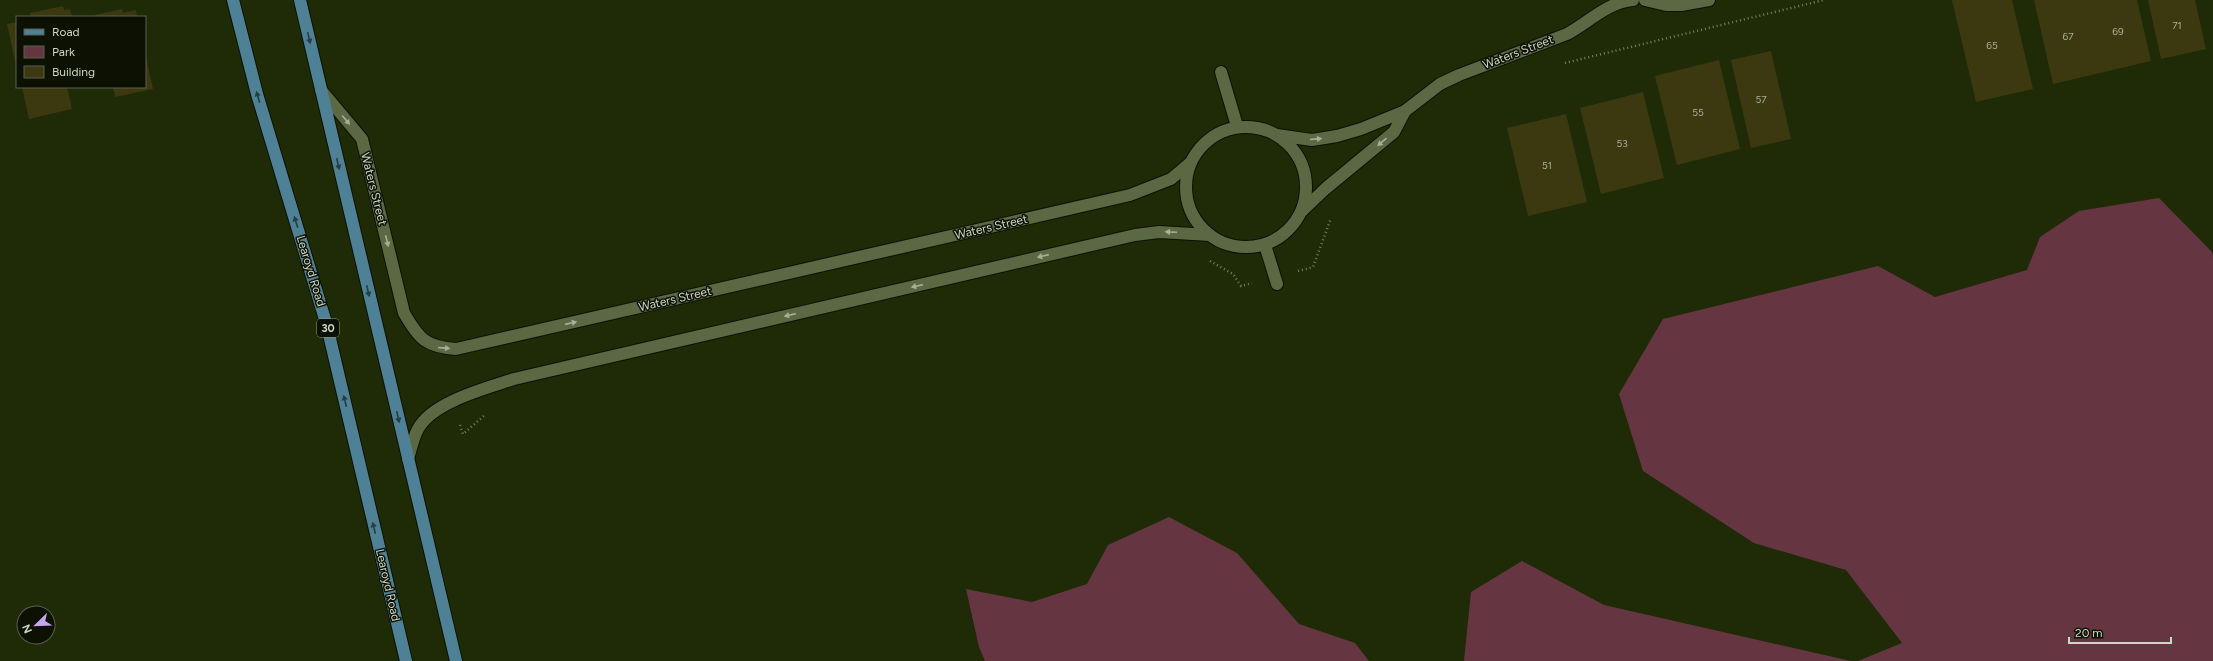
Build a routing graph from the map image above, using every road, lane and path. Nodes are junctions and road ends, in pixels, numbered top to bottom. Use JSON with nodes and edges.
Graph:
{"nodes":[{"id":1,"x":233,"y":0,"type":"edge"},
{"id":2,"x":300,"y":0,"type":"edge"},
{"id":3,"x":1626,"y":0,"type":"edge"},
{"id":4,"x":1645,"y":0,"type":"edge"},
{"id":5,"x":1709,"y":0,"type":"edge"},
{"id":6,"x":1221,"y":72,"type":"dead end"},
{"id":7,"x":321,"y":90,"type":"junction"},
{"id":8,"x":1405,"y":111,"type":"junction"},
{"id":9,"x":1237,"y":126,"type":"junction"},
{"id":10,"x":1277,"y":134,"type":"junction"},
{"id":11,"x":1190,"y":163,"type":"junction"},
{"id":12,"x":1300,"y":213,"type":"junction"},
{"id":13,"x":1210,"y":235,"type":"junction"},
{"id":14,"x":1265,"y":245,"type":"junction"},
{"id":15,"x":1277,"y":284,"type":"dead end"},
{"id":16,"x":408,"y":459,"type":"junction"},
{"id":17,"x":406,"y":661,"type":"edge"},
{"id":18,"x":456,"y":661,"type":"edge"}],
"edges":[{"from":17,"to":1,"type":"main road","name":"Learoyd Road","number":"30","one_way":true},
{"from":2,"to":7,"type":"main road","one_way":true},
{"from":3,"to":8,"type":"street","name":"Waters Street"},
{"from":4,"to":5,"type":"street"},
{"from":6,"to":9,"type":"street"},
{"from":7,"to":11,"type":"street","name":"Waters Street","one_way":true},
{"from":7,"to":16,"type":"main road","one_way":true},
{"from":10,"to":8,"type":"street","name":"Waters Street","one_way":true},
{"from":8,"to":12,"type":"street","name":"Waters Street","one_way":true},
{"from":9,"to":10,"type":"street","name":"Waters Street"},
{"from":9,"to":11,"type":"street","name":"Waters Street"},
{"from":10,"to":12,"type":"street","name":"Waters Street"},
{"from":11,"to":13,"type":"street","name":"Waters Street"},
{"from":12,"to":14,"type":"street","name":"Waters Street"},
{"from":13,"to":14,"type":"street","name":"Waters Street"},
{"from":13,"to":16,"type":"street","name":"Waters Street","one_way":true},
{"from":14,"to":15,"type":"street"},
{"from":16,"to":18,"type":"main road"}]}
